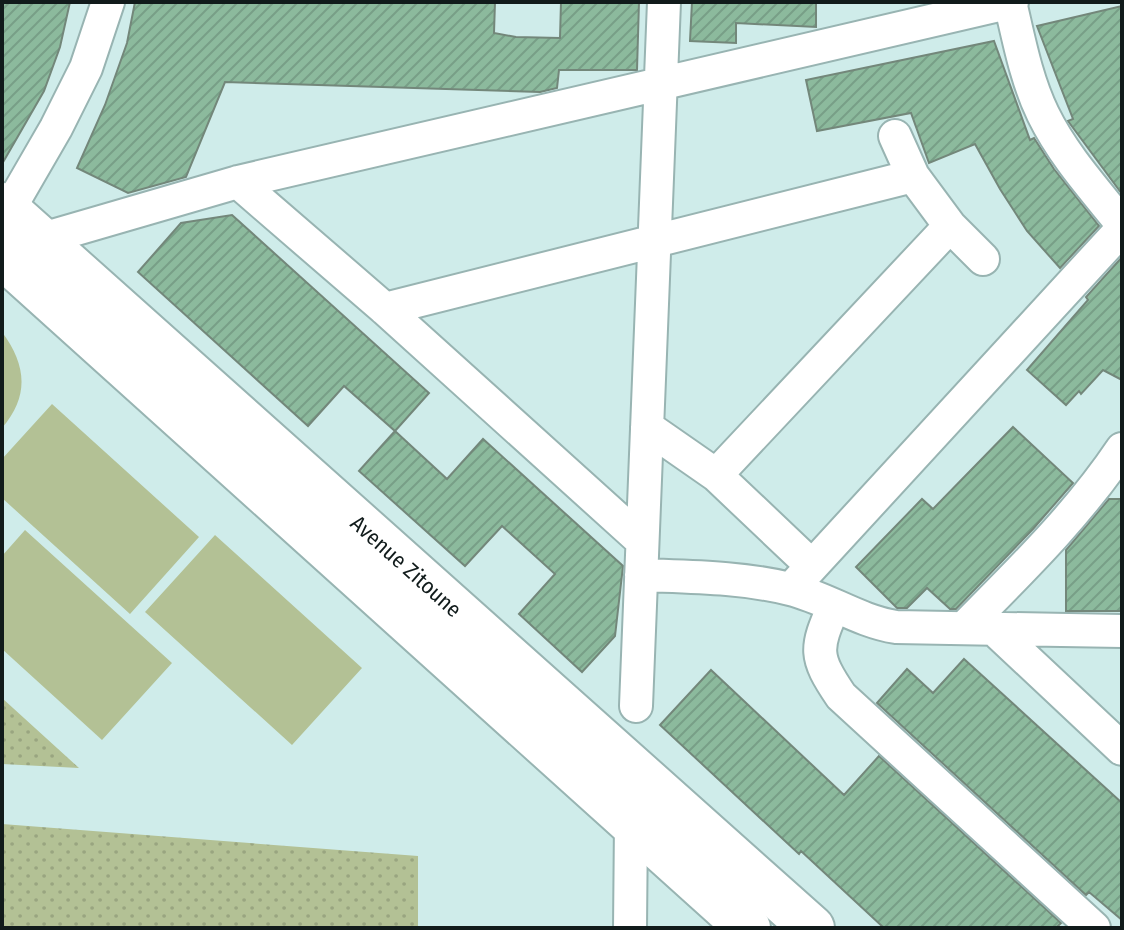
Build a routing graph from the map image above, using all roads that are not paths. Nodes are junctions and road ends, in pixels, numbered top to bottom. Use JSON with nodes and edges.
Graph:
{"nodes":[{"id":1,"x":108,"y":2,"type":"edge"},
{"id":2,"x":664,"y":2,"type":"edge"},
{"id":3,"x":1011,"y":2,"type":"edge"},
{"id":4,"x":660,"y":82,"type":"junction"},
{"id":5,"x":895,"y":136,"type":"dead end"},
{"id":6,"x":913,"y":176,"type":"junction"},
{"id":7,"x":238,"y":182,"type":"junction"},
{"id":8,"x":5,"y":208,"type":"edge"},
{"id":9,"x":950,"y":226,"type":"junction"},
{"id":10,"x":1122,"y":226,"type":"edge"},
{"id":11,"x":42,"y":239,"type":"junction"},
{"id":12,"x":654,"y":240,"type":"junction"},
{"id":13,"x":2,"y":256,"type":"edge"},
{"id":14,"x":983,"y":259,"type":"dead end"},
{"id":15,"x":385,"y":309,"type":"junction"},
{"id":16,"x":647,"y":427,"type":"junction"},
{"id":17,"x":1122,"y":449,"type":"edge"},
{"id":18,"x":716,"y":475,"type":"junction"},
{"id":19,"x":642,"y":541,"type":"junction"},
{"id":20,"x":641,"y":575,"type":"junction"},
{"id":21,"x":802,"y":578,"type":"junction"},
{"id":22,"x":834,"y":606,"type":"junction"},
{"id":23,"x":979,"y":628,"type":"junction"},
{"id":24,"x":1122,"y":631,"type":"edge"},
{"id":25,"x":636,"y":706,"type":"dead end"},
{"id":26,"x":1122,"y":749,"type":"edge"},
{"id":27,"x":631,"y":822,"type":"junction"},
{"id":28,"x":630,"y":928,"type":"edge"},
{"id":29,"x":748,"y":928,"type":"edge"},
{"id":30,"x":812,"y":928,"type":"edge"},
{"id":31,"x":1094,"y":928,"type":"edge"}],
"edges":[{"from":1,"to":8,"type":"street"},
{"from":2,"to":4,"type":"street"},
{"from":3,"to":4,"type":"street"},
{"from":3,"to":10,"type":"street"},
{"from":4,"to":7,"type":"street"},
{"from":4,"to":12,"type":"street"},
{"from":5,"to":6,"type":"street"},
{"from":6,"to":9,"type":"street"},
{"from":6,"to":12,"type":"street"},
{"from":7,"to":11,"type":"street"},
{"from":7,"to":15,"type":"street"},
{"from":8,"to":11,"type":"main road","name":"Avenue Zitoune"},
{"from":9,"to":14,"type":"street"},
{"from":9,"to":18,"type":"street"},
{"from":10,"to":21,"type":"street"},
{"from":11,"to":30,"type":"main road","name":"Avenue Zitoune"},
{"from":12,"to":15,"type":"street"},
{"from":12,"to":16,"type":"street"},
{"from":13,"to":27,"type":"main road","name":"Avenue Zitoune"},
{"from":15,"to":19,"type":"street"},
{"from":16,"to":18,"type":"street"},
{"from":16,"to":19,"type":"street"},
{"from":17,"to":23,"type":"street"},
{"from":18,"to":21,"type":"street"},
{"from":19,"to":20,"type":"street"},
{"from":20,"to":21,"type":"street"},
{"from":20,"to":25,"type":"street"},
{"from":21,"to":22,"type":"street"},
{"from":22,"to":23,"type":"street"},
{"from":22,"to":31,"type":"street"},
{"from":23,"to":24,"type":"street"},
{"from":23,"to":26,"type":"street"},
{"from":27,"to":28,"type":"street"},
{"from":27,"to":29,"type":"main road","name":"Avenue Zitoune"}]}
